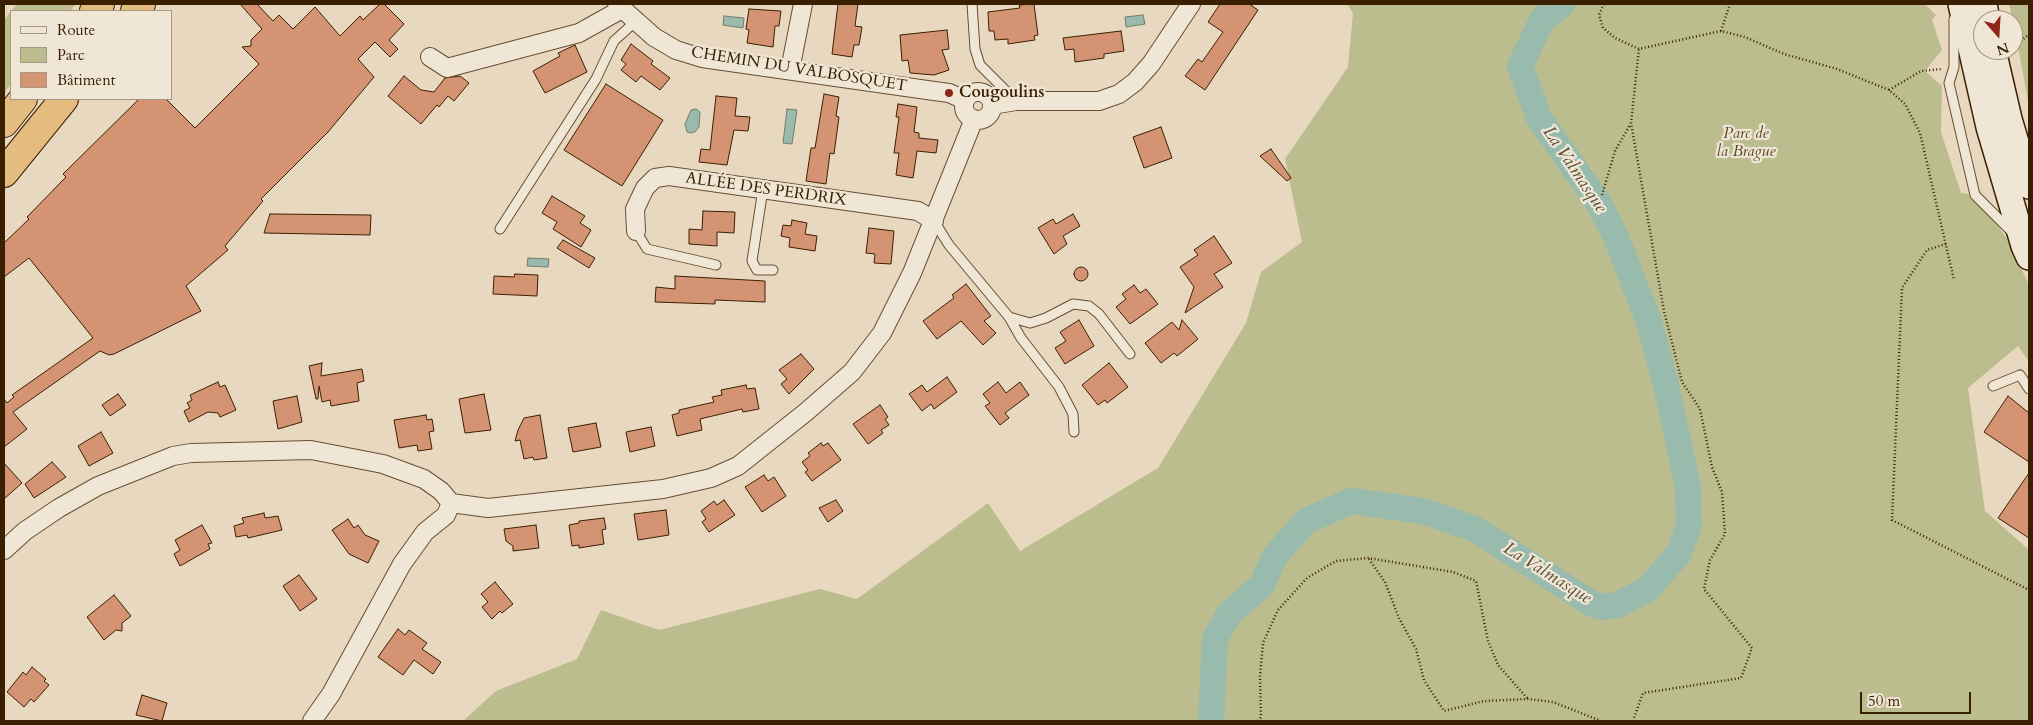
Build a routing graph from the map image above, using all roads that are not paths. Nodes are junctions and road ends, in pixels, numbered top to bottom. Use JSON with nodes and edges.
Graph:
{"nodes":[{"id":1,"x":803,"y":4,"type":"edge"},
{"id":2,"x":972,"y":4,"type":"edge"},
{"id":3,"x":1191,"y":4,"type":"edge"},
{"id":4,"x":1954,"y":4,"type":"edge"},
{"id":5,"x":1961,"y":4,"type":"edge"},
{"id":6,"x":620,"y":6,"type":"edge"},
{"id":7,"x":636,"y":21,"type":"junction"},
{"id":8,"x":430,"y":58,"type":"dead end"},
{"id":9,"x":1994,"y":60,"type":"edge"},
{"id":10,"x":790,"y":70,"type":"junction"},
{"id":11,"x":22,"y":100,"type":"edge"},
{"id":12,"x":63,"y":100,"type":"edge"},
{"id":13,"x":965,"y":100,"type":"junction"},
{"id":14,"x":1016,"y":101,"type":"junction"},
{"id":15,"x":992,"y":105,"type":"junction"},
{"id":16,"x":974,"y":119,"type":"junction"},
{"id":17,"x":4,"y":123,"type":"edge"},
{"id":18,"x":4,"y":173,"type":"edge"},
{"id":19,"x":2029,"y":186,"type":"edge"},
{"id":20,"x":763,"y":189,"type":"junction"},
{"id":21,"x":934,"y":221,"type":"junction"},
{"id":22,"x":500,"y":228,"type":"dead end"},
{"id":23,"x":636,"y":231,"type":"joint"},
{"id":24,"x":2026,"y":251,"type":"edge"},
{"id":25,"x":716,"y":265,"type":"dead end"},
{"id":26,"x":773,"y":270,"type":"dead end"},
{"id":27,"x":1009,"y":317,"type":"junction"},
{"id":28,"x":1130,"y":354,"type":"dead end"},
{"id":29,"x":1994,"y":386,"type":"dead end"},
{"id":30,"x":2029,"y":389,"type":"edge"},
{"id":31,"x":1074,"y":432,"type":"dead end"},
{"id":32,"x":451,"y":503,"type":"junction"},
{"id":33,"x":4,"y":550,"type":"edge"},
{"id":34,"x":312,"y":721,"type":"edge"}],
"edges":[{"from":1,"to":10,"type":"street"},
{"from":2,"to":14,"type":"lane"},
{"from":3,"to":14,"type":"street"},
{"from":4,"to":24,"type":"lane"},
{"from":5,"to":24,"type":"main road"},
{"from":6,"to":7,"type":"street","name":"CHEMIN DU VALBOSQUET"},
{"from":6,"to":8,"type":"street"},
{"from":7,"to":10,"type":"street","name":"CHEMIN DU VALBOSQUET"},
{"from":7,"to":22,"type":"lane"},
{"from":9,"to":19,"type":"main road"},
{"from":10,"to":13,"type":"street","name":"CHEMIN DU VALBOSQUET"},
{"from":11,"to":17,"type":"highway"},
{"from":12,"to":18,"type":"highway"},
{"from":13,"to":15,"type":"street"},
{"from":13,"to":16,"type":"street"},
{"from":14,"to":15,"type":"street"},
{"from":15,"to":16,"type":"street"},
{"from":16,"to":21,"type":"street"},
{"from":20,"to":21,"type":"street","name":"ALLÉE DES PERDRIX"},
{"from":20,"to":23,"type":"street","name":"ALLÉE DES PERDRIX"},
{"from":20,"to":26,"type":"lane"},
{"from":21,"to":27,"type":"lane"},
{"from":21,"to":32,"type":"street"},
{"from":23,"to":25,"type":"lane"},
{"from":27,"to":28,"type":"lane"},
{"from":27,"to":31,"type":"lane"},
{"from":29,"to":30,"type":"lane"},
{"from":32,"to":33,"type":"street"},
{"from":32,"to":34,"type":"street"}]}
